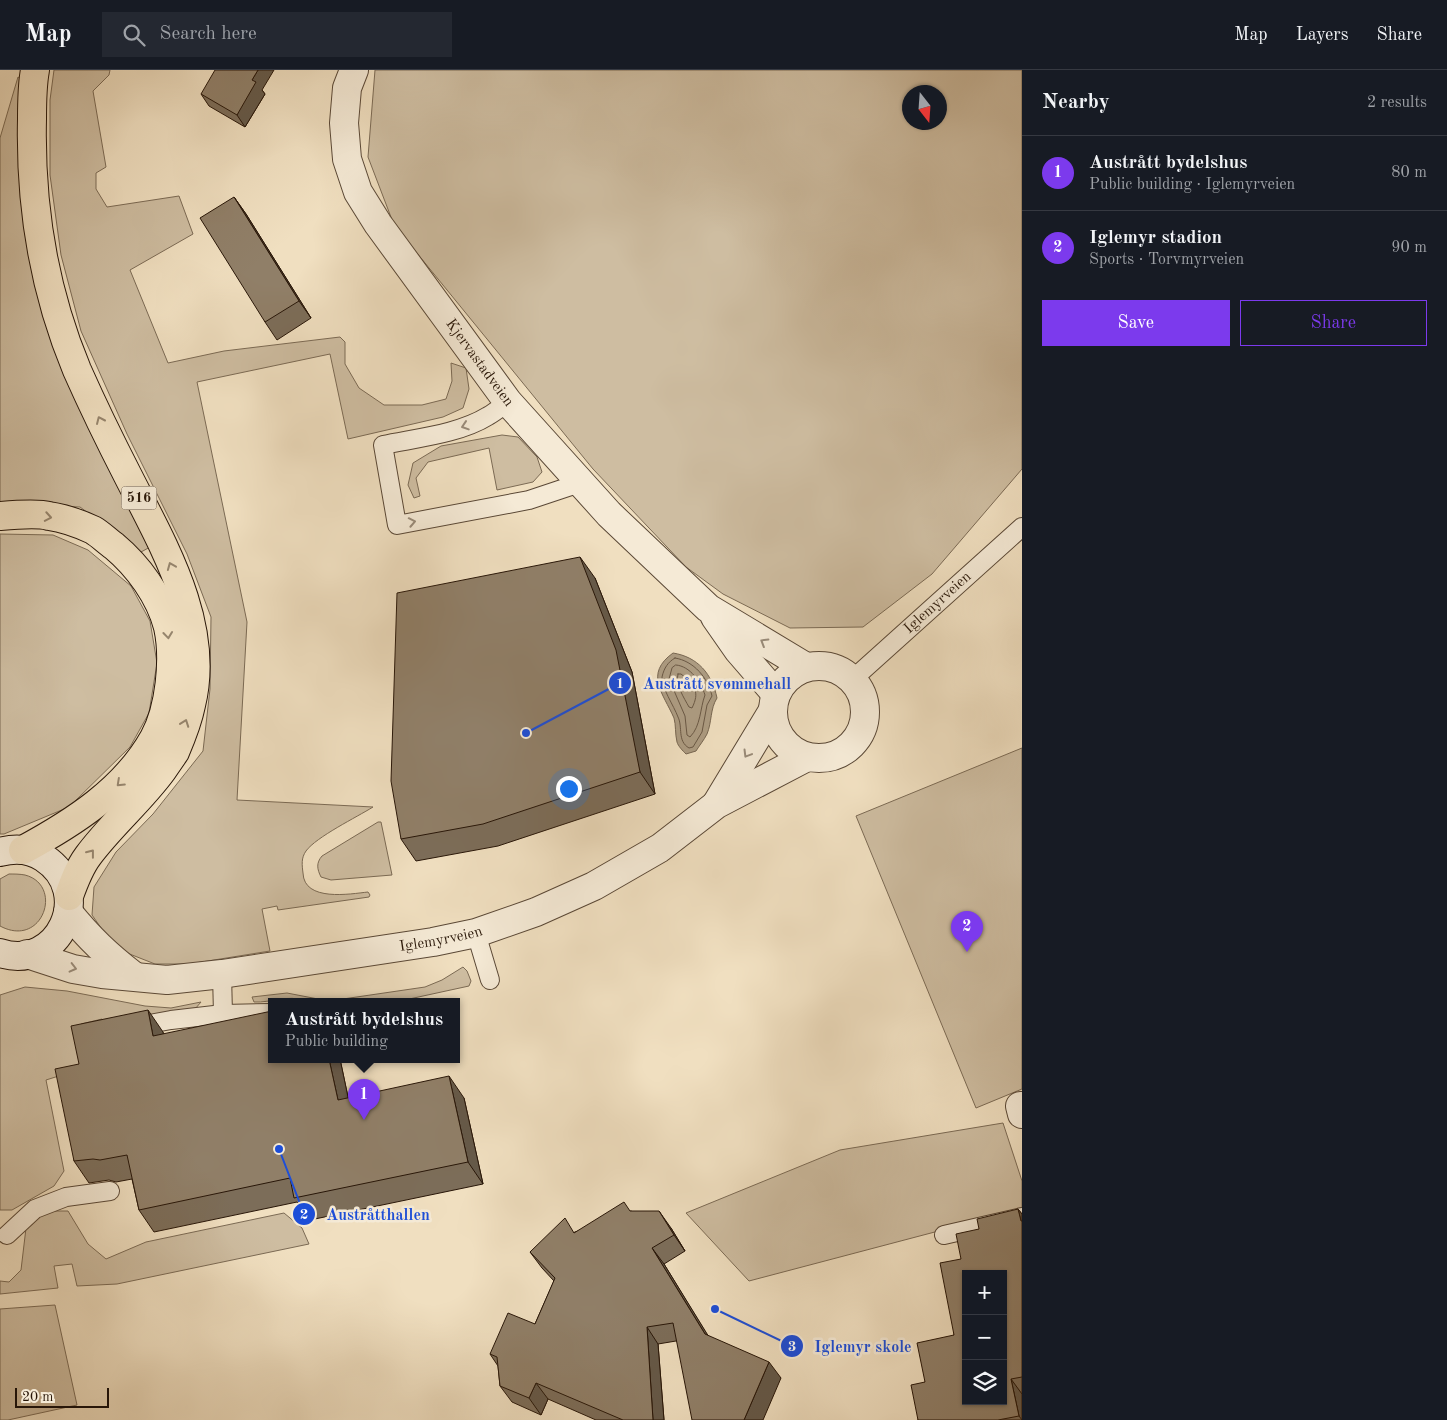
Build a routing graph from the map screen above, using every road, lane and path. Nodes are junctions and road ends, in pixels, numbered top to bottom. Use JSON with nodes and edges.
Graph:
{"nodes":[{"id":1,"x":35,"y":70,"type":"edge"},
{"id":2,"x":354,"y":70,"type":"edge"},
{"id":3,"x":508,"y":402,"type":"junction"},
{"id":4,"x":580,"y":483,"type":"junction"},
{"id":5,"x":0,"y":516,"type":"edge"},
{"id":6,"x":1022,"y":527,"type":"edge"},
{"id":7,"x":708,"y":608,"type":"junction"},
{"id":8,"x":806,"y":667,"type":"junction"},
{"id":9,"x":853,"y":679,"type":"junction"},
{"id":10,"x":774,"y":703,"type":"junction"},
{"id":11,"x":805,"y":758,"type":"junction"},
{"id":12,"x":717,"y":804,"type":"junction"},
{"id":13,"x":7,"y":851,"type":"edge"},
{"id":14,"x":69,"y":904,"type":"junction"},
{"id":15,"x":476,"y":933,"type":"junction"},
{"id":16,"x":10,"y":957,"type":"edge"},
{"id":17,"x":222,"y":974,"type":"junction"},
{"id":18,"x":134,"y":976,"type":"junction"},
{"id":19,"x":490,"y":980,"type":"dead end"},
{"id":20,"x":268,"y":1013,"type":"edge"},
{"id":21,"x":223,"y":1014,"type":"junction"},
{"id":22,"x":119,"y":1030,"type":"edge"},
{"id":23,"x":110,"y":1191,"type":"dead end"},
{"id":24,"x":1022,"y":1217,"type":"edge"},
{"id":25,"x":7,"y":1235,"type":"dead end"},
{"id":26,"x":944,"y":1235,"type":"dead end"}],
"edges":[{"from":14,"to":1,"type":"main road","number":"516","one_way":true},
{"from":2,"to":3,"type":"street","name":"Kjervastadveien"},
{"from":3,"to":4,"type":"street","name":"Kjervastadveien"},
{"from":3,"to":4,"type":"lane","one_way":true},
{"from":4,"to":7,"type":"street","name":"Kjervastadveien"},
{"from":5,"to":13,"type":"main road","one_way":true},
{"from":6,"to":9,"type":"lane","name":"Iglemyrveien"},
{"from":8,"to":7,"type":"street","name":"Kjervastadveien","one_way":true},
{"from":7,"to":10,"type":"street","name":"Kjervastadveien"},
{"from":8,"to":9,"type":"street"},
{"from":8,"to":10,"type":"street"},
{"from":9,"to":11,"type":"street"},
{"from":10,"to":11,"type":"street","name":"Kjervastadveien"},
{"from":10,"to":12,"type":"street","name":"Iglemyrveien","one_way":true},
{"from":11,"to":12,"type":"street","name":"Iglemyrveien"},
{"from":12,"to":15,"type":"street","name":"Iglemyrveien"},
{"from":13,"to":14,"type":"street"},
{"from":14,"to":16,"type":"street"},
{"from":14,"to":18,"type":"street"},
{"from":15,"to":17,"type":"street","name":"Iglemyrveien"},
{"from":15,"to":19,"type":"lane"},
{"from":16,"to":18,"type":"street","name":"Iglemyrveien","one_way":true},
{"from":17,"to":18,"type":"street","name":"Iglemyrveien"},
{"from":17,"to":21,"type":"lane"},
{"from":20,"to":21,"type":"lane"},
{"from":21,"to":22,"type":"lane"},
{"from":23,"to":25,"type":"lane"},
{"from":24,"to":26,"type":"lane"}]}
